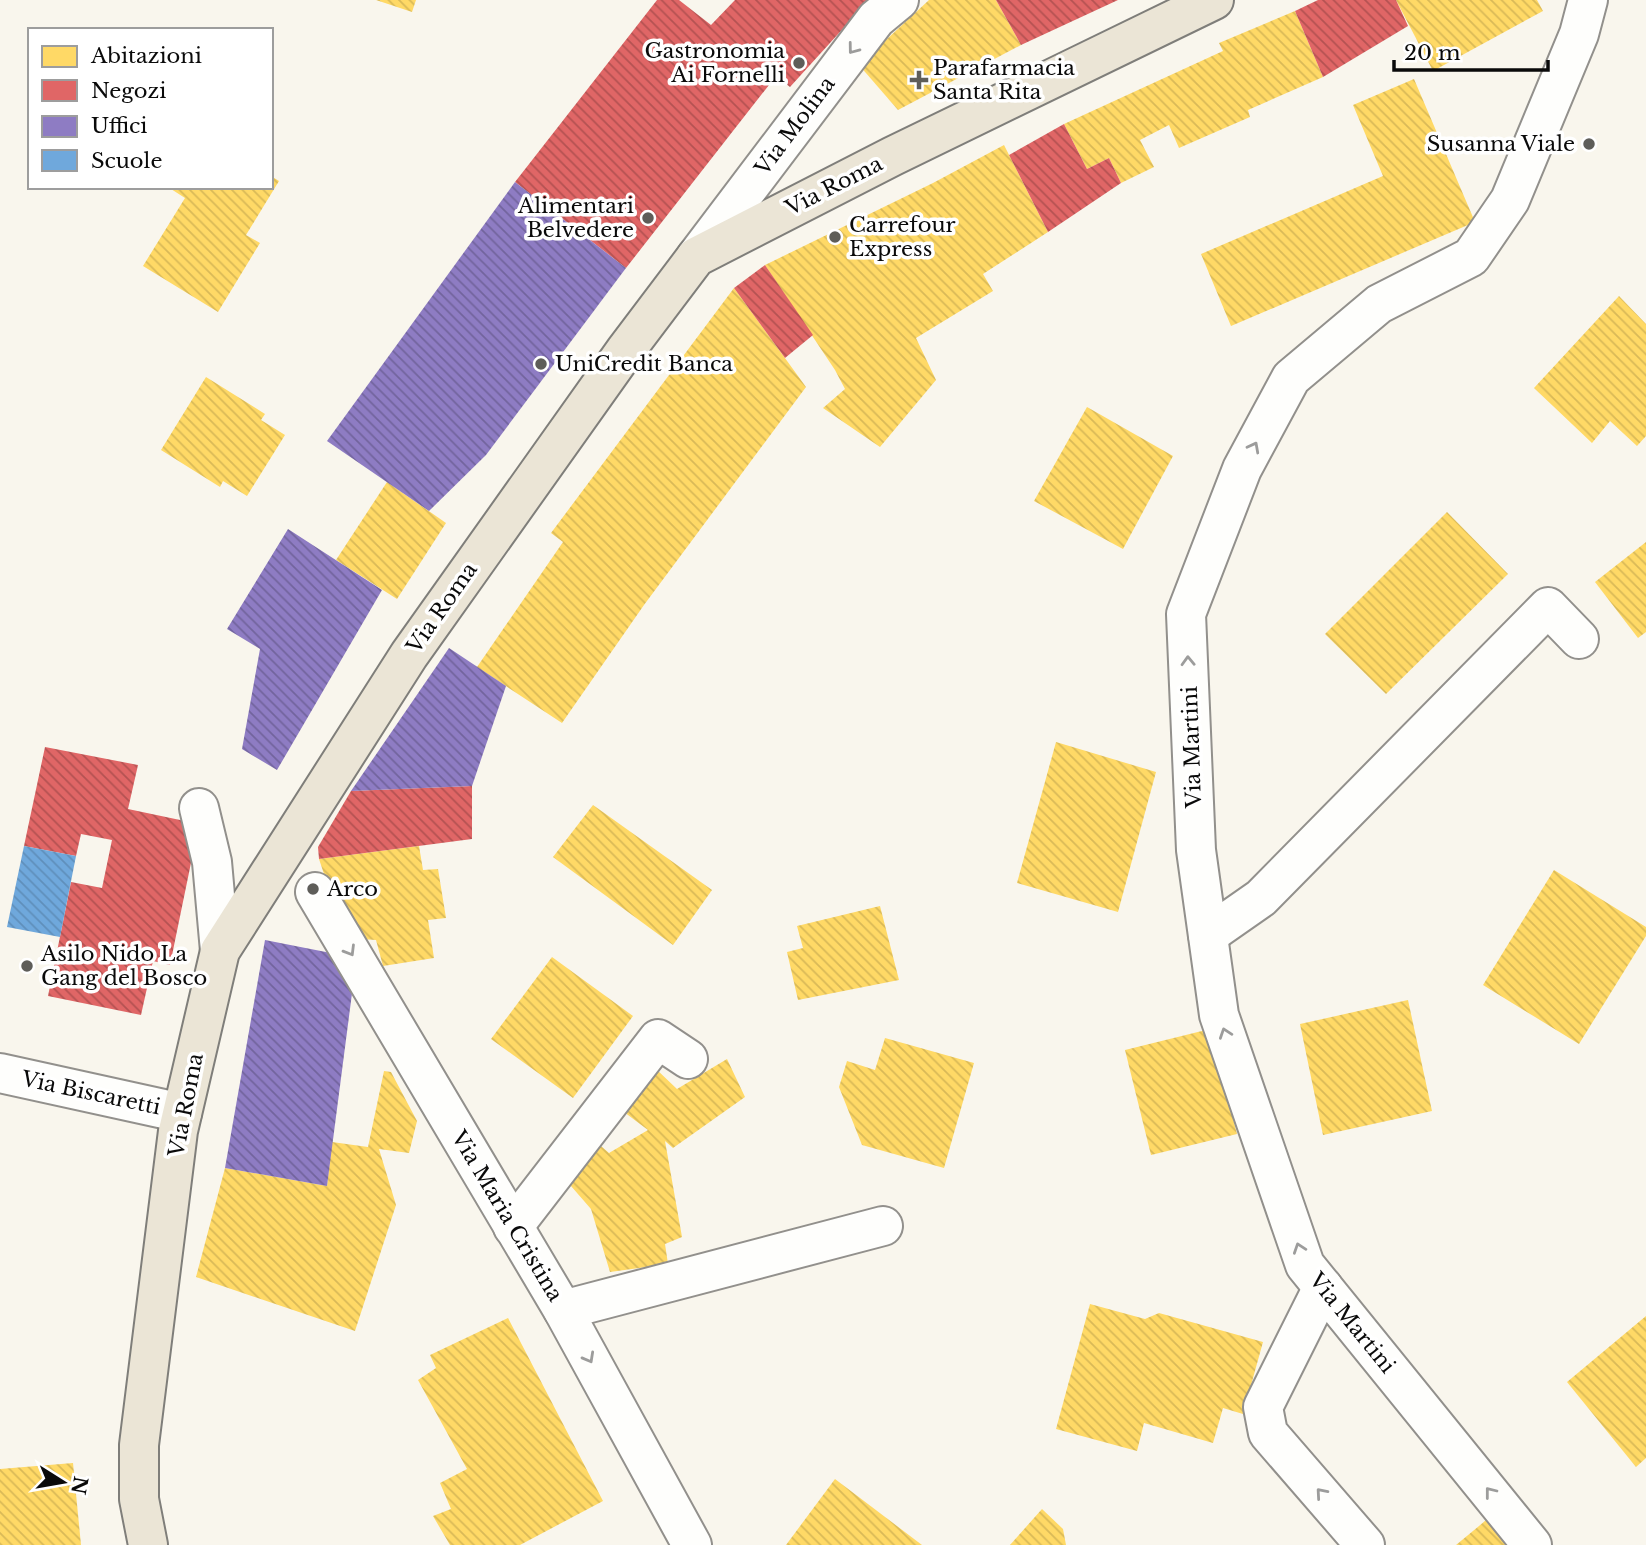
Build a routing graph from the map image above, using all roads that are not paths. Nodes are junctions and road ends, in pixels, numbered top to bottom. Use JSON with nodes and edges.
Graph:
{"nodes":[{"id":1,"x":899,"y":0,"type":"edge"},
{"id":2,"x":1214,"y":0,"type":"edge"},
{"id":3,"x":1588,"y":0,"type":"edge"},
{"id":4,"x":696,"y":257,"type":"junction"},
{"id":5,"x":1579,"y":639,"type":"dead end"},
{"id":6,"x":199,"y":808,"type":"dead end"},
{"id":7,"x":275,"y":864,"type":"junction"},
{"id":8,"x":1208,"y":935,"type":"junction"},
{"id":9,"x":220,"y":951,"type":"junction"},
{"id":10,"x":688,"y":1059,"type":"dead end"},
{"id":11,"x":0,"y":1073,"type":"edge"},
{"id":12,"x":182,"y":1113,"type":"junction"},
{"id":13,"x":883,"y":1226,"type":"dead end"},
{"id":14,"x":513,"y":1227,"type":"junction"},
{"id":15,"x":1323,"y":1287,"type":"junction"},
{"id":16,"x":563,"y":1310,"type":"junction"},
{"id":17,"x":148,"y":1545,"type":"edge"},
{"id":18,"x":692,"y":1545,"type":"edge"},
{"id":19,"x":1365,"y":1545,"type":"edge"},
{"id":20,"x":1532,"y":1545,"type":"edge"}],
"edges":[{"from":1,"to":4,"type":"street","name":"Via Molina","one_way":true},
{"from":2,"to":4,"type":"main road","name":"Via Roma"},
{"from":8,"to":3,"type":"street","name":"Via Martini","one_way":true},
{"from":4,"to":7,"type":"main road","name":"Via Roma"},
{"from":5,"to":8,"type":"street"},
{"from":6,"to":9,"type":"street"},
{"from":7,"to":9,"type":"main road","name":"Via Roma"},
{"from":7,"to":14,"type":"street","name":"Via Maria Cristina","one_way":true},
{"from":15,"to":8,"type":"street","name":"Via Martini","one_way":true},
{"from":9,"to":12,"type":"main road","name":"Via Roma"},
{"from":10,"to":14,"type":"street"},
{"from":11,"to":12,"type":"street","name":"Via Biscaretti"},
{"from":12,"to":17,"type":"main road","name":"Via Roma"},
{"from":13,"to":16,"type":"street"},
{"from":14,"to":16,"type":"street","name":"Via Maria Cristina"},
{"from":19,"to":15,"type":"street","one_way":true},
{"from":20,"to":15,"type":"street","name":"Via Martini","one_way":true},
{"from":16,"to":18,"type":"street","name":"Via Maria Cristina","one_way":true}]}
